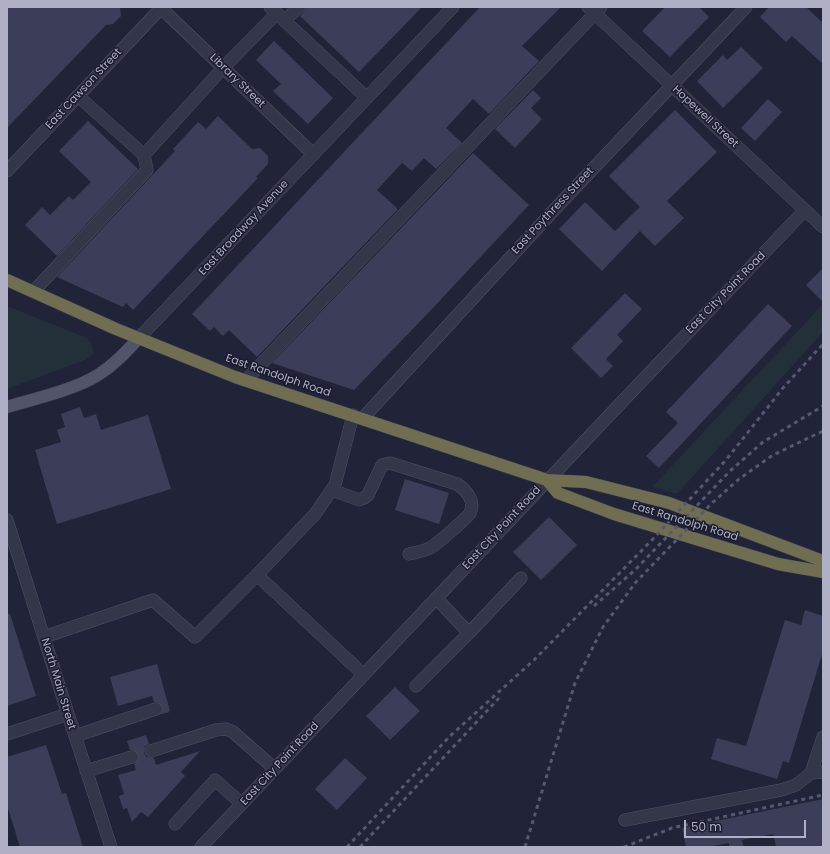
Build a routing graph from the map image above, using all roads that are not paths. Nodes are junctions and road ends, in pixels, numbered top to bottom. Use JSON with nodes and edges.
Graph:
{"nodes":[{"id":1,"x":161,"y":7,"type":"edge"},
{"id":2,"x":299,"y":7,"type":"edge"},
{"id":3,"x":453,"y":7,"type":"edge"},
{"id":4,"x":746,"y":7,"type":"edge"},
{"id":5,"x":595,"y":9,"type":"edge"},
{"id":6,"x":277,"y":13,"type":"edge"},
{"id":7,"x":223,"y":68,"type":"junction"},
{"id":8,"x":671,"y":86,"type":"junction"},
{"id":9,"x":78,"y":96,"type":"junction"},
{"id":10,"x":367,"y":98,"type":"junction"},
{"id":11,"x":314,"y":154,"type":"junction"},
{"id":12,"x":144,"y":155,"type":"junction"},
{"id":13,"x":7,"y":171,"type":"edge"},
{"id":14,"x":805,"y":210,"type":"junction"},
{"id":15,"x":823,"y":227,"type":"edge"},
{"id":16,"x":7,"y":280,"type":"edge"},
{"id":17,"x":33,"y":292,"type":"junction"},
{"id":18,"x":139,"y":338,"type":"junction"},
{"id":19,"x":246,"y":380,"type":"junction"},
{"id":20,"x":7,"y":407,"type":"edge"},
{"id":21,"x":358,"y":417,"type":"junction"},
{"id":22,"x":547,"y":480,"type":"junction"},
{"id":23,"x":332,"y":490,"type":"junction"},
{"id":24,"x":7,"y":520,"type":"edge"},
{"id":25,"x":409,"y":554,"type":"dead end"},
{"id":26,"x":823,"y":561,"type":"edge"},
{"id":27,"x":823,"y":572,"type":"edge"},
{"id":28,"x":257,"y":575,"type":"junction"},
{"id":29,"x":521,"y":578,"type":"dead end"},
{"id":30,"x":436,"y":598,"type":"junction"},
{"id":31,"x":469,"y":633,"type":"junction"},
{"id":32,"x":44,"y":637,"type":"junction"},
{"id":33,"x":364,"y":675,"type":"junction"},
{"id":34,"x":416,"y":686,"type":"dead end"},
{"id":35,"x":156,"y":709,"type":"tunnel mouth"},
{"id":36,"x":68,"y":714,"type":"junction"},
{"id":37,"x":7,"y":734,"type":"edge"},
{"id":38,"x":75,"y":736,"type":"junction"},
{"id":39,"x":823,"y":737,"type":"edge"},
{"id":40,"x":151,"y":751,"type":"tunnel mouth"},
{"id":41,"x":132,"y":757,"type":"tunnel mouth"},
{"id":42,"x":275,"y":769,"type":"junction"},
{"id":43,"x":86,"y":771,"type":"junction"},
{"id":44,"x":823,"y":772,"type":"edge"},
{"id":45,"x":810,"y":773,"type":"junction"},
{"id":46,"x":242,"y":804,"type":"junction"},
{"id":47,"x":625,"y":820,"type":"dead end"},
{"id":48,"x":174,"y":824,"type":"dead end"},
{"id":49,"x":111,"y":847,"type":"edge"},
{"id":50,"x":201,"y":847,"type":"edge"}],
"edges":[{"from":1,"to":7,"type":"street","name":"Library Street"},
{"from":1,"to":9,"type":"street","name":"East Cawson Street"},
{"from":2,"to":6,"type":"street"},
{"from":3,"to":10,"type":"street","name":"East Broadway Avenue"},
{"from":4,"to":8,"type":"street","name":"East Poythress Street"},
{"from":5,"to":8,"type":"street","name":"Hopewell Street"},
{"from":5,"to":19,"type":"street"},
{"from":6,"to":7,"type":"street"},
{"from":6,"to":10,"type":"street"},
{"from":7,"to":11,"type":"street","name":"Library Street"},
{"from":7,"to":12,"type":"street"},
{"from":8,"to":14,"type":"street","name":"Hopewell Street"},
{"from":8,"to":21,"type":"street","name":"East Poythress Street"},
{"from":9,"to":12,"type":"street"},
{"from":9,"to":13,"type":"street","name":"East Cawson Street"},
{"from":10,"to":11,"type":"street","name":"East Broadway Avenue"},
{"from":11,"to":18,"type":"street","name":"East Broadway Avenue"},
{"from":12,"to":17,"type":"street"},
{"from":14,"to":15,"type":"street","name":"Hopewell Street"},
{"from":14,"to":22,"type":"street","name":"East City Point Road"},
{"from":16,"to":17,"type":"highway","name":"East Randolph Road"},
{"from":17,"to":18,"type":"highway","name":"East Randolph Road"},
{"from":18,"to":19,"type":"highway","name":"East Randolph Road"},
{"from":18,"to":20,"type":"main road","name":"East Broadway Avenue"},
{"from":19,"to":21,"type":"highway","name":"East Randolph Road"},
{"from":21,"to":22,"type":"highway","name":"East Randolph Road"},
{"from":21,"to":23,"type":"street"},
{"from":22,"to":26,"type":"highway","name":"East Randolph Road"},
{"from":22,"to":27,"type":"highway","name":"East Randolph Road"},
{"from":22,"to":30,"type":"street","name":"East City Point Road"},
{"from":23,"to":25,"type":"street"},
{"from":23,"to":28,"type":"street"},
{"from":24,"to":32,"type":"street","name":"North Main Street"},
{"from":28,"to":32,"type":"street"},
{"from":28,"to":33,"type":"street"},
{"from":29,"to":31,"type":"street"},
{"from":30,"to":31,"type":"street"},
{"from":30,"to":33,"type":"street","name":"East City Point Road"},
{"from":31,"to":34,"type":"street"},
{"from":32,"to":36,"type":"street","name":"North Main Street"},
{"from":33,"to":42,"type":"street","name":"East City Point Road"},
{"from":35,"to":38,"type":"street"},
{"from":36,"to":37,"type":"street"},
{"from":36,"to":38,"type":"street","name":"North Main Street"},
{"from":38,"to":43,"type":"street","name":"North Main Street"},
{"from":39,"to":45,"type":"street"},
{"from":40,"to":42,"type":"street"},
{"from":41,"to":43,"type":"street"},
{"from":42,"to":46,"type":"street","name":"East City Point Road"},
{"from":43,"to":49,"type":"street","name":"North Main Street"},
{"from":44,"to":45,"type":"street"},
{"from":45,"to":47,"type":"street"},
{"from":46,"to":48,"type":"street"},
{"from":46,"to":50,"type":"street","name":"East City Point Road"}]}
